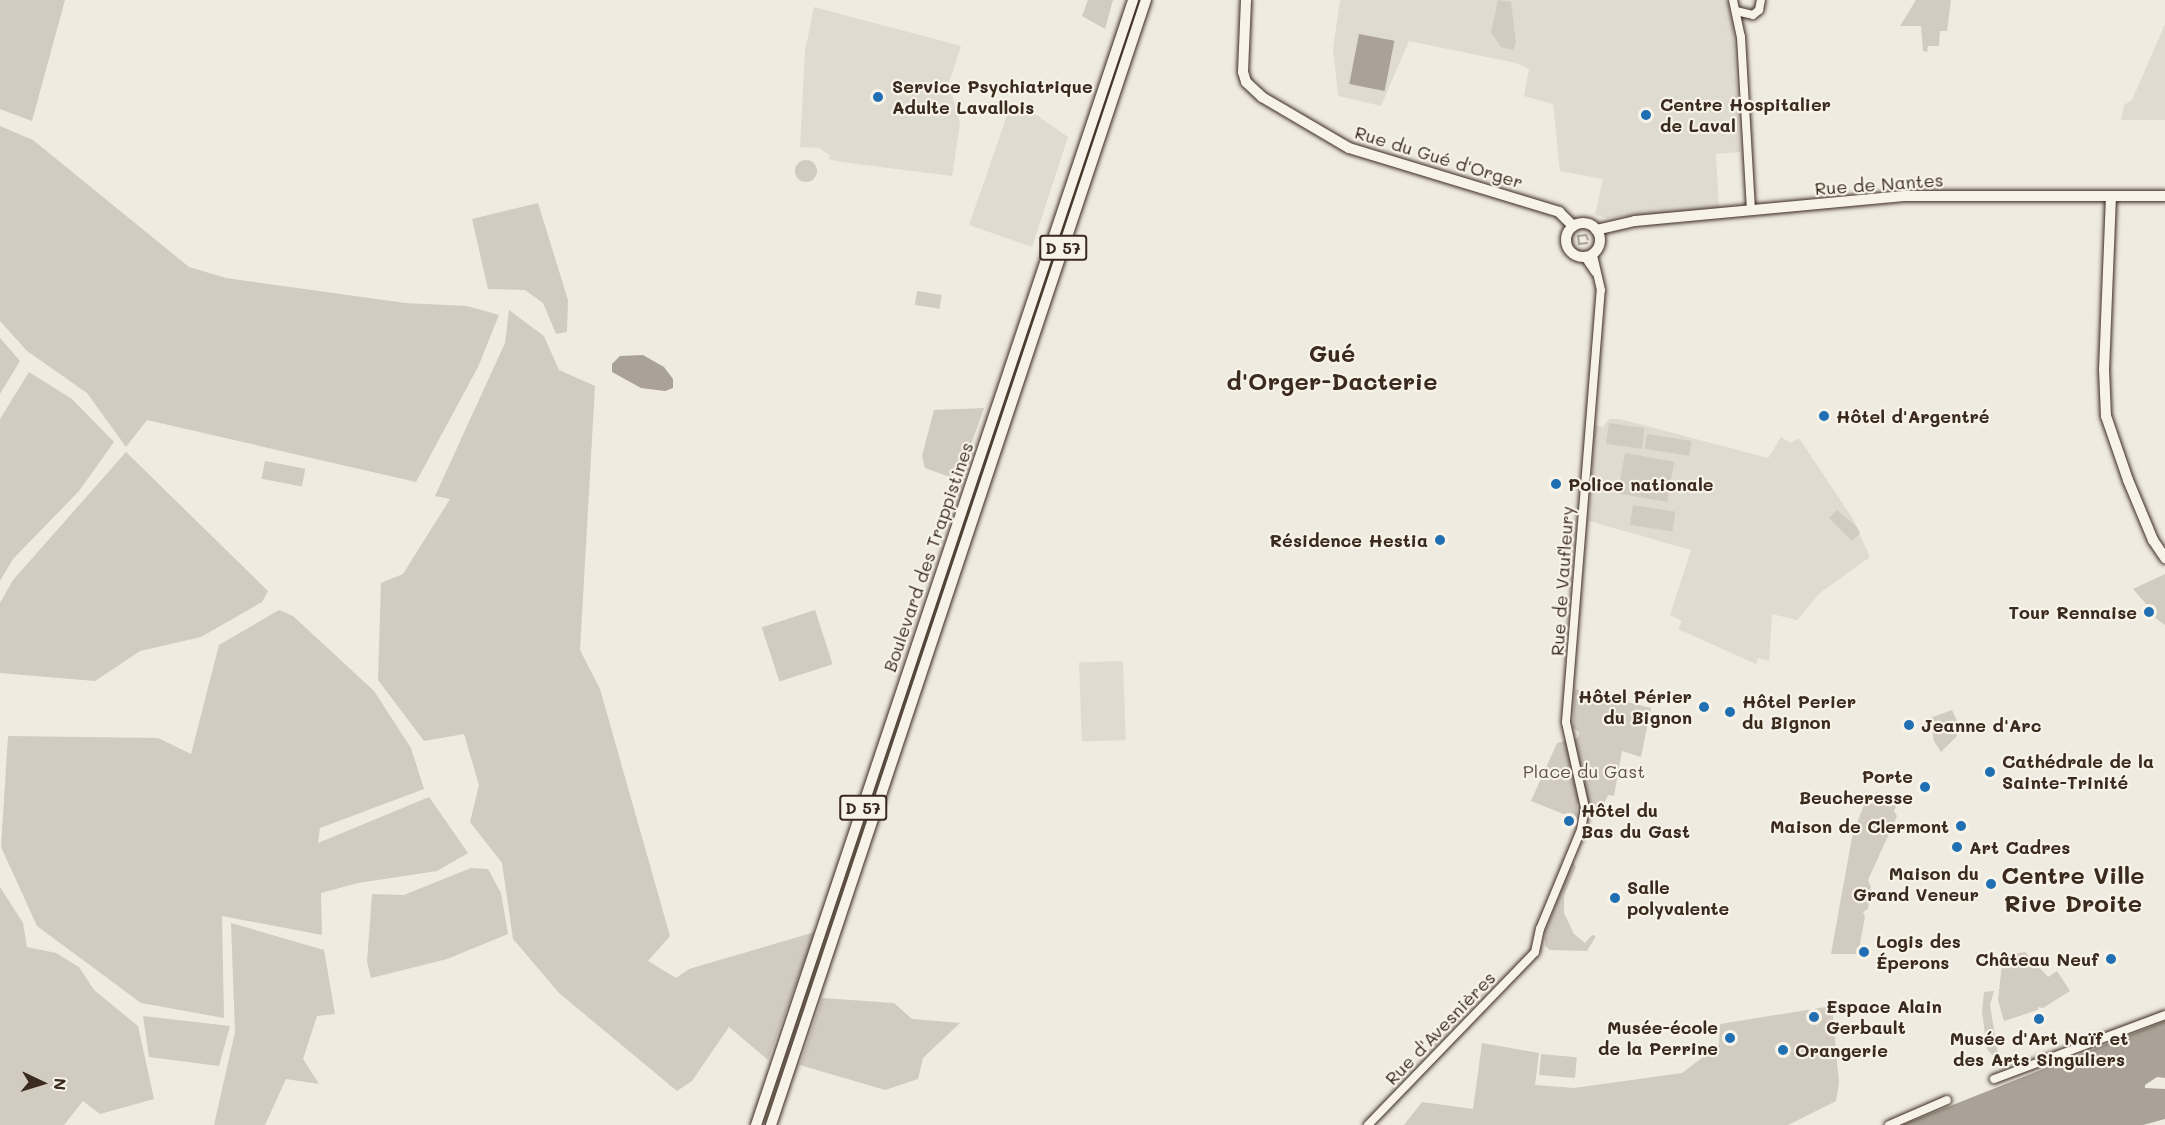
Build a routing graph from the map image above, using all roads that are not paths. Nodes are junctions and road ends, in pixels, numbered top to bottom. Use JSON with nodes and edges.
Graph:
{"nodes":[{"id":1,"x":1133,"y":0,"type":"edge"},
{"id":2,"x":1146,"y":0,"type":"edge"},
{"id":3,"x":1246,"y":0,"type":"edge"},
{"id":4,"x":1734,"y":0,"type":"edge"},
{"id":5,"x":1761,"y":0,"type":"edge"},
{"id":6,"x":1736,"y":11,"type":"junction"},
{"id":7,"x":1749,"y":16,"type":"junction"},
{"id":8,"x":1741,"y":37,"type":"junction"},
{"id":9,"x":2111,"y":196,"type":"junction"},
{"id":10,"x":2165,"y":196,"type":"edge"},
{"id":11,"x":1751,"y":210,"type":"junction"},
{"id":12,"x":1573,"y":226,"type":"junction"},
{"id":13,"x":1596,"y":230,"type":"junction"},
{"id":14,"x":1589,"y":255,"type":"junction"},
{"id":15,"x":2165,"y":558,"type":"edge"},
{"id":16,"x":1535,"y":952,"type":"joint"},
{"id":17,"x":2165,"y":1015,"type":"edge"},
{"id":18,"x":1994,"y":1079,"type":"dead end"},
{"id":19,"x":1947,"y":1100,"type":"dead end"},
{"id":20,"x":756,"y":1125,"type":"edge"},
{"id":21,"x":771,"y":1125,"type":"edge"},
{"id":22,"x":1368,"y":1125,"type":"edge"},
{"id":23,"x":1889,"y":1125,"type":"edge"}],
"edges":[{"from":1,"to":20,"type":"main road","name":"Boulevard des Trappistines","number":"D 57"},
{"from":2,"to":21,"type":"main road","name":"Boulevard des Trappistines","number":"D 57"},
{"from":3,"to":12,"type":"main road","name":"Rue du Gué d'Orger"},
{"from":4,"to":6,"type":"street"},
{"from":5,"to":7,"type":"street"},
{"from":6,"to":7,"type":"street"},
{"from":6,"to":8,"type":"street"},
{"from":7,"to":8,"type":"street"},
{"from":8,"to":11,"type":"street"},
{"from":9,"to":10,"type":"main road","name":"Rue de Nantes"},
{"from":9,"to":11,"type":"main road","name":"Rue de Nantes"},
{"from":9,"to":15,"type":"main road"},
{"from":11,"to":13,"type":"main road","name":"Rue de Nantes"},
{"from":12,"to":13,"type":"main road"},
{"from":12,"to":14,"type":"main road"},
{"from":13,"to":14,"type":"main road"},
{"from":14,"to":16,"type":"street","name":"Rue de Vaufleury"},
{"from":16,"to":22,"type":"street","name":"Rue d'Avesnières"},
{"from":17,"to":18,"type":"street"},
{"from":19,"to":23,"type":"street"}]}
